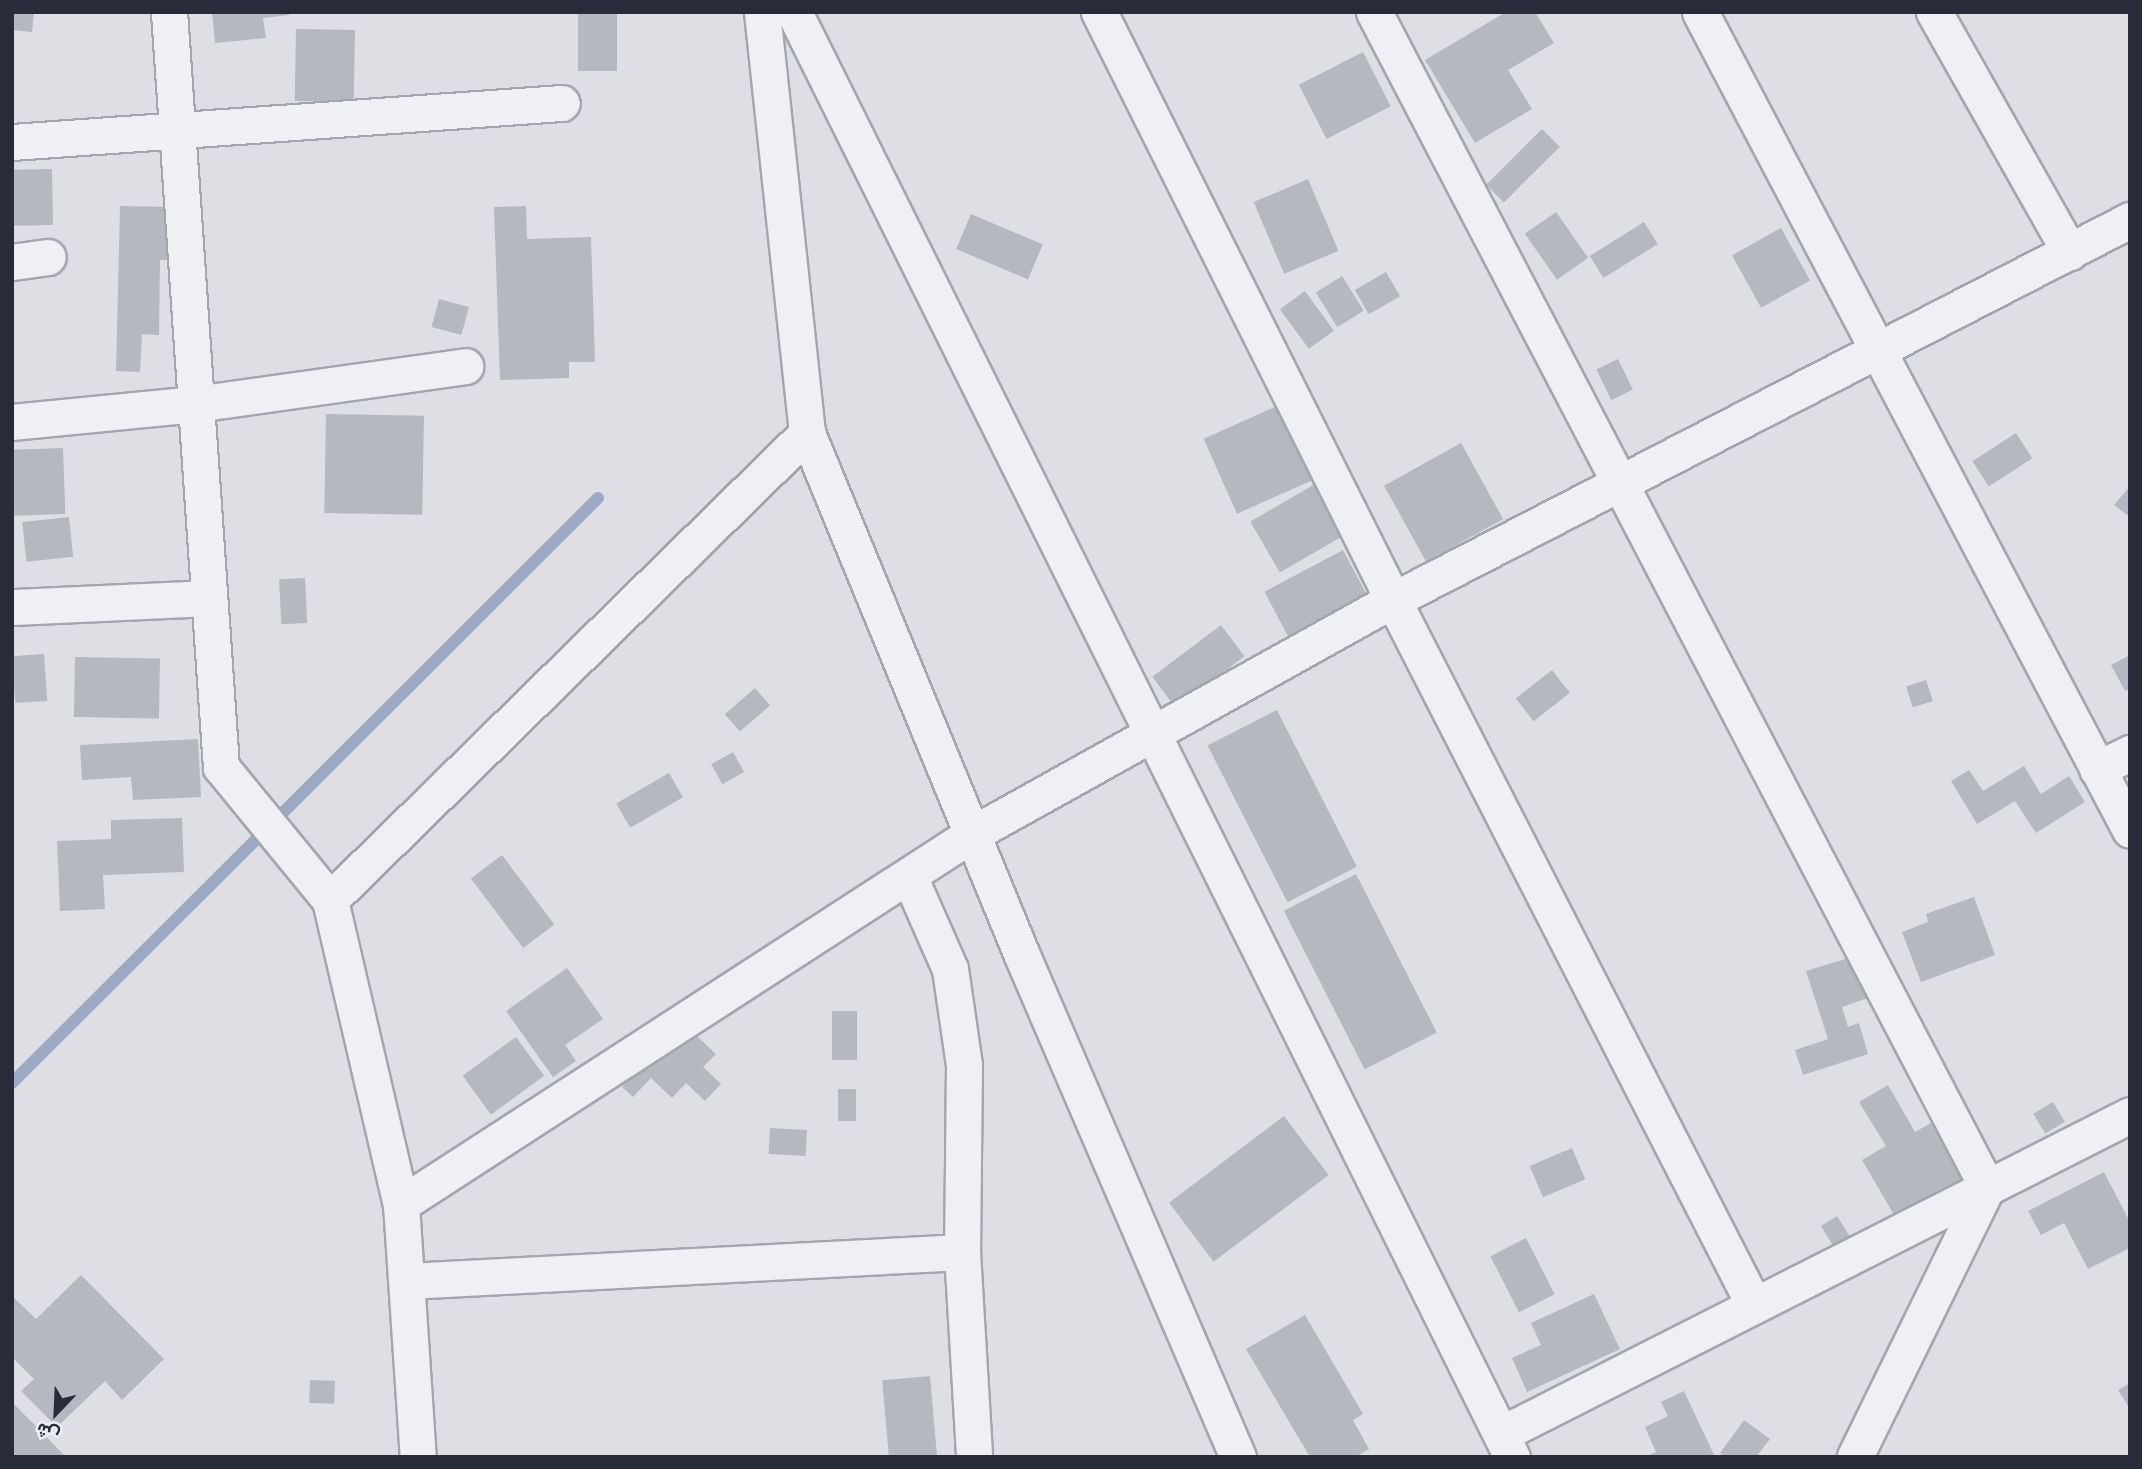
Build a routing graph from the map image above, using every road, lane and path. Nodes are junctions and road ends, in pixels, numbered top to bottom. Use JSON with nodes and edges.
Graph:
{"nodes":[{"id":1,"x":169,"y":12,"type":"edge"},
{"id":2,"x":762,"y":12,"type":"edge"},
{"id":3,"x":794,"y":12,"type":"edge"},
{"id":4,"x":1099,"y":12,"type":"edge"},
{"id":5,"x":1374,"y":12,"type":"edge"},
{"id":6,"x":1700,"y":12,"type":"edge"},
{"id":7,"x":1934,"y":12,"type":"edge"},
{"id":8,"x":562,"y":103,"type":"dead end"},
{"id":9,"x":177,"y":131,"type":"junction"},
{"id":10,"x":12,"y":142,"type":"edge"},
{"id":11,"x":2130,"y":220,"type":"edge"},
{"id":12,"x":2070,"y":252,"type":"junction"},
{"id":13,"x":47,"y":257,"type":"dead end"},
{"id":14,"x":12,"y":262,"type":"edge"},
{"id":15,"x":1880,"y":348,"type":"junction"},
{"id":16,"x":465,"y":366,"type":"dead end"},
{"id":17,"x":196,"y":404,"type":"junction"},
{"id":18,"x":12,"y":422,"type":"edge"},
{"id":19,"x":807,"y":433,"type":"junction"},
{"id":20,"x":1620,"y":482,"type":"junction"},
{"id":21,"x":209,"y":598,"type":"junction"},
{"id":22,"x":1393,"y":600,"type":"junction"},
{"id":23,"x":12,"y":607,"type":"edge"},
{"id":24,"x":1152,"y":733,"type":"junction"},
{"id":25,"x":2130,"y":753,"type":"edge"},
{"id":26,"x":2097,"y":769,"type":"junction"},
{"id":27,"x":2130,"y":830,"type":"edge"},
{"id":28,"x":972,"y":834,"type":"junction"},
{"id":29,"x":909,"y":876,"type":"junction"},
{"id":30,"x":330,"y":900,"type":"junction"},
{"id":31,"x":2130,"y":1115,"type":"edge"},
{"id":32,"x":1987,"y":1187,"type":"junction"},
{"id":33,"x":401,"y":1204,"type":"junction"},
{"id":34,"x":962,"y":1252,"type":"junction"},
{"id":35,"x":407,"y":1281,"type":"junction"},
{"id":36,"x":1754,"y":1305,"type":"junction"},
{"id":37,"x":1506,"y":1445,"type":"edge"},
{"id":38,"x":418,"y":1457,"type":"edge"},
{"id":39,"x":974,"y":1457,"type":"edge"},
{"id":40,"x":1238,"y":1457,"type":"edge"},
{"id":41,"x":1855,"y":1457,"type":"edge"}],
"edges":[{"from":1,"to":9,"type":"street"},
{"from":2,"to":19,"type":"street"},
{"from":3,"to":24,"type":"street"},
{"from":4,"to":22,"type":"street"},
{"from":5,"to":20,"type":"street"},
{"from":6,"to":15,"type":"street"},
{"from":7,"to":12,"type":"street"},
{"from":8,"to":9,"type":"street"},
{"from":9,"to":10,"type":"street"},
{"from":9,"to":17,"type":"street"},
{"from":11,"to":12,"type":"street"},
{"from":12,"to":15,"type":"street"},
{"from":13,"to":14,"type":"street"},
{"from":15,"to":20,"type":"street"},
{"from":15,"to":26,"type":"street"},
{"from":16,"to":17,"type":"street"},
{"from":17,"to":18,"type":"street"},
{"from":17,"to":21,"type":"street"},
{"from":19,"to":28,"type":"street"},
{"from":19,"to":30,"type":"street"},
{"from":20,"to":22,"type":"street"},
{"from":20,"to":32,"type":"street"},
{"from":21,"to":23,"type":"street"},
{"from":21,"to":30,"type":"street"},
{"from":22,"to":24,"type":"street"},
{"from":22,"to":36,"type":"street"},
{"from":24,"to":28,"type":"street"},
{"from":24,"to":37,"type":"street"},
{"from":25,"to":26,"type":"street"},
{"from":26,"to":27,"type":"street"},
{"from":28,"to":29,"type":"street"},
{"from":28,"to":40,"type":"street"},
{"from":29,"to":33,"type":"street"},
{"from":29,"to":34,"type":"street"},
{"from":30,"to":33,"type":"street"},
{"from":31,"to":32,"type":"street"},
{"from":32,"to":36,"type":"street"},
{"from":32,"to":41,"type":"street"},
{"from":33,"to":35,"type":"street"},
{"from":34,"to":35,"type":"street"},
{"from":34,"to":39,"type":"street"},
{"from":35,"to":38,"type":"street"},
{"from":36,"to":37,"type":"street"}]}
